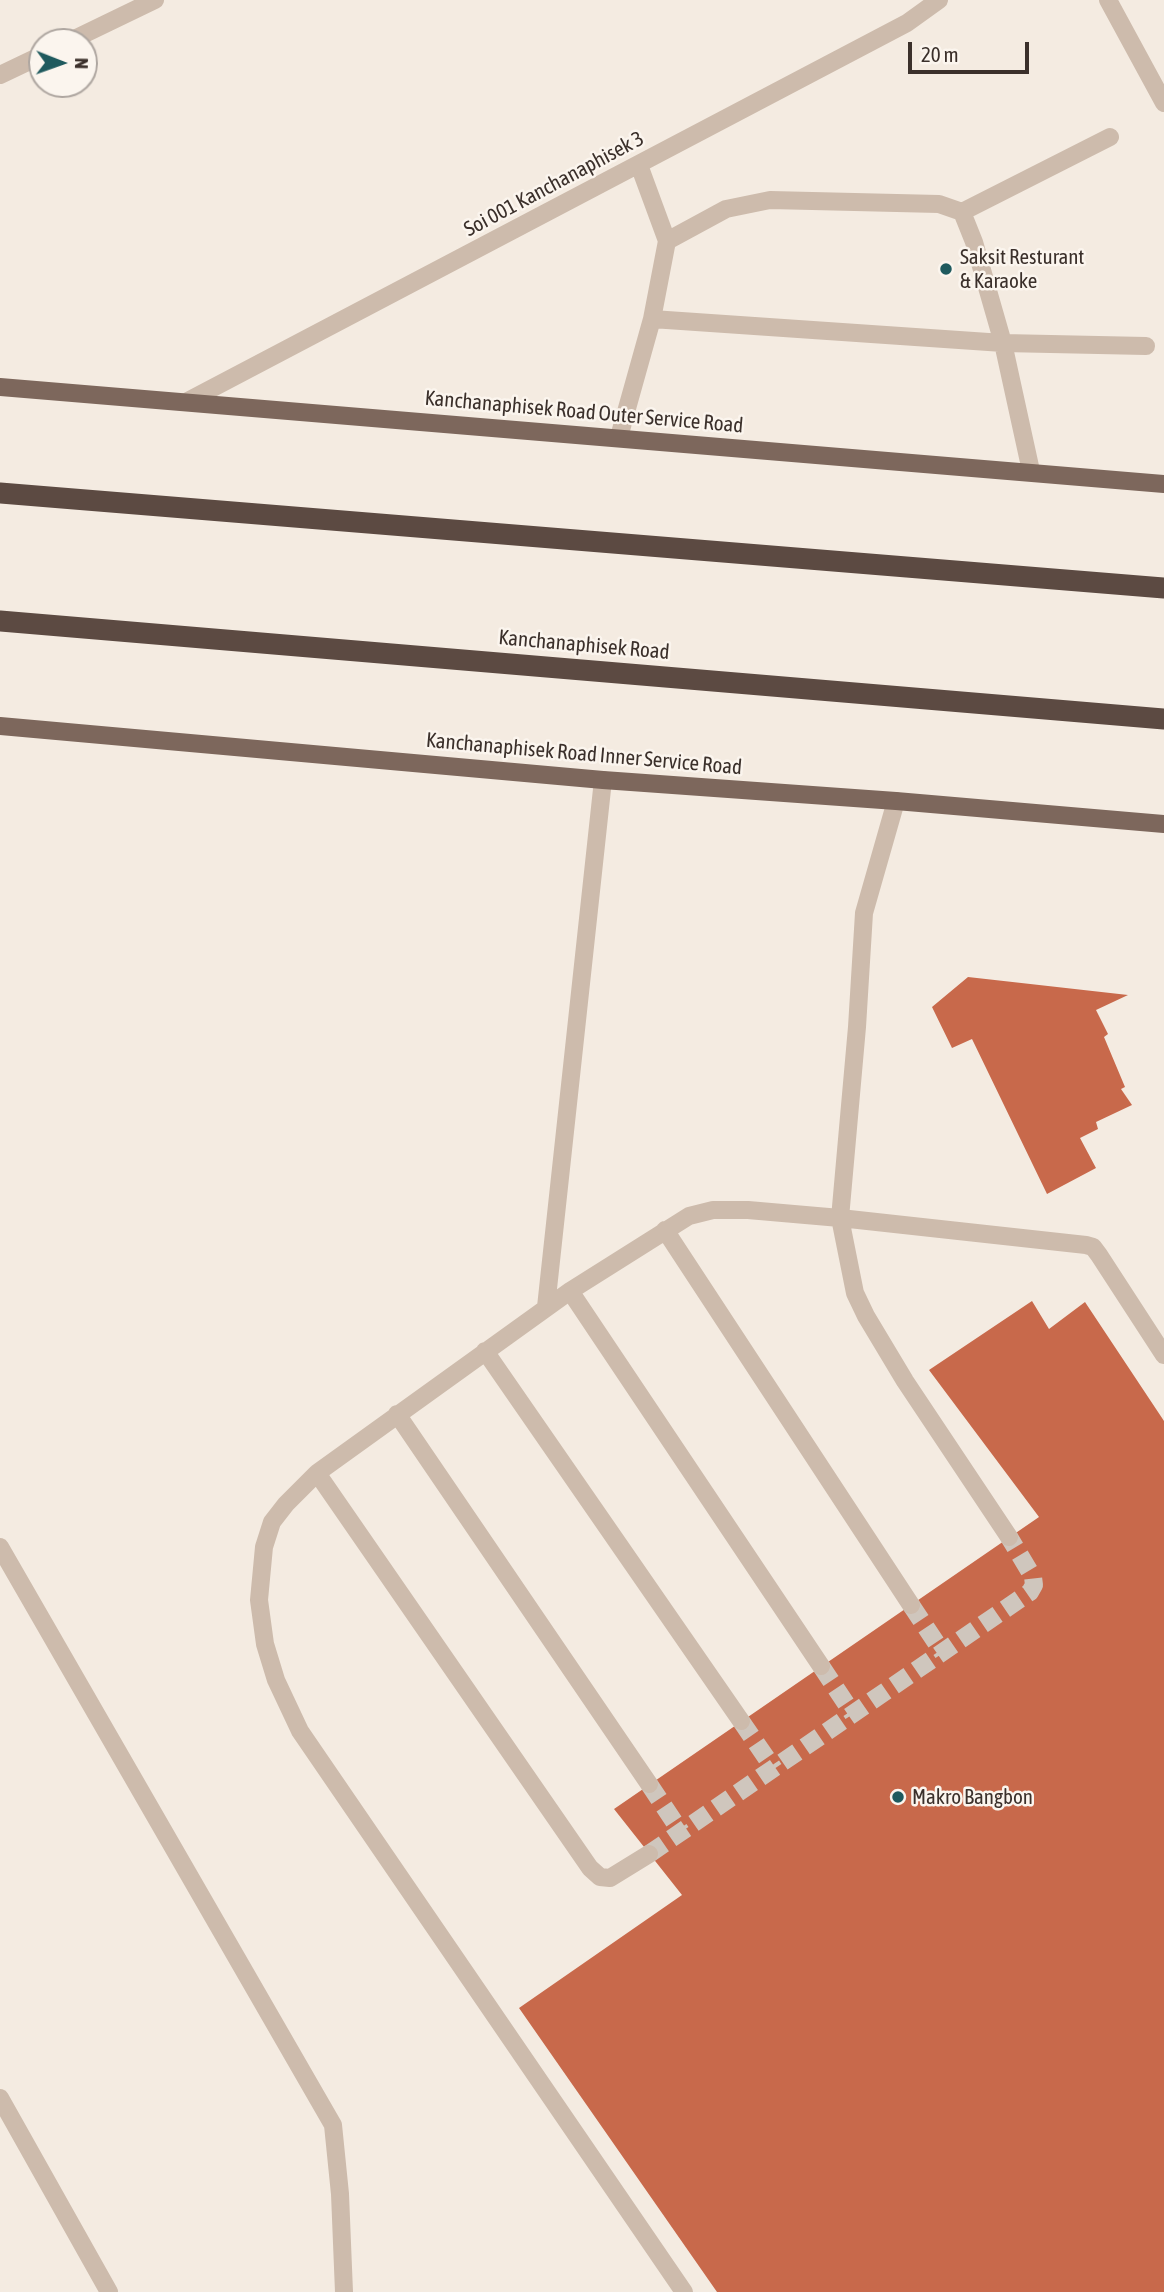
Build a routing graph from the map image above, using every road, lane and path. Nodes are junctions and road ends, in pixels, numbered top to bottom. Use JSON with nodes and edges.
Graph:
{"nodes":[{"id":1,"x":155,"y":0,"type":"edge"},
{"id":2,"x":939,"y":0,"type":"edge"},
{"id":3,"x":1108,"y":0,"type":"edge"},
{"id":4,"x":97,"y":28,"type":"edge"},
{"id":5,"x":28,"y":62,"type":"edge"},
{"id":6,"x":0,"y":75,"type":"edge"},
{"id":7,"x":1163,"y":97,"type":"edge"},
{"id":8,"x":1110,"y":137,"type":"dead end"},
{"id":9,"x":639,"y":164,"type":"junction"},
{"id":10,"x":962,"y":212,"type":"junction"},
{"id":11,"x":667,"y":241,"type":"junction"},
{"id":12,"x":652,"y":319,"type":"junction"},
{"id":13,"x":1003,"y":343,"type":"junction"},
{"id":14,"x":1146,"y":346,"type":"dead end"},
{"id":15,"x":0,"y":387,"type":"edge"},
{"id":16,"x":186,"y":402,"type":"junction"},
{"id":17,"x":620,"y":437,"type":"junction"},
{"id":18,"x":1031,"y":471,"type":"junction"},
{"id":19,"x":1164,"y":484,"type":"edge"},
{"id":20,"x":0,"y":493,"type":"edge"},
{"id":21,"x":1164,"y":587,"type":"edge"},
{"id":22,"x":0,"y":621,"type":"edge"},
{"id":23,"x":1164,"y":719,"type":"edge"},
{"id":24,"x":0,"y":726,"type":"edge"},
{"id":25,"x":603,"y":780,"type":"junction"},
{"id":26,"x":896,"y":800,"type":"junction"},
{"id":27,"x":1164,"y":824,"type":"edge"},
{"id":28,"x":840,"y":1218,"type":"junction"},
{"id":29,"x":666,"y":1230,"type":"junction"},
{"id":30,"x":570,"y":1291,"type":"junction"},
{"id":31,"x":546,"y":1307,"type":"junction"},
{"id":32,"x":485,"y":1350,"type":"junction"},
{"id":33,"x":1164,"y":1355,"type":"edge"},
{"id":34,"x":397,"y":1414,"type":"junction"},
{"id":35,"x":317,"y":1473,"type":"junction"},
{"id":36,"x":1009,"y":1537,"type":"tunnel mouth"},
{"id":37,"x":0,"y":1547,"type":"edge"},
{"id":38,"x":911,"y":1605,"type":"tunnel mouth"},
{"id":39,"x":821,"y":1666,"type":"tunnel mouth"},
{"id":40,"x":741,"y":1721,"type":"tunnel mouth"},
{"id":41,"x":649,"y":1784,"type":"tunnel mouth"},
{"id":42,"x":649,"y":1854,"type":"tunnel mouth"},
{"id":43,"x":0,"y":2098,"type":"edge"},
{"id":44,"x":109,"y":2292,"type":"edge"},
{"id":45,"x":344,"y":2292,"type":"edge"},
{"id":46,"x":684,"y":2292,"type":"edge"}],
"edges":[{"from":1,"to":4,"type":"street"},
{"from":2,"to":9,"type":"street","name":"Soi 001 Kanchanaphisek 3"},
{"from":3,"to":7,"type":"street"},
{"from":5,"to":6,"type":"street"},
{"from":8,"to":10,"type":"street"},
{"from":9,"to":11,"type":"street"},
{"from":9,"to":16,"type":"street","name":"Soi 001 Kanchanaphisek 3"},
{"from":10,"to":11,"type":"street"},
{"from":10,"to":13,"type":"street"},
{"from":11,"to":12,"type":"street"},
{"from":12,"to":13,"type":"street"},
{"from":12,"to":17,"type":"street"},
{"from":13,"to":14,"type":"street"},
{"from":13,"to":18,"type":"street"},
{"from":15,"to":16,"type":"main road","name":"Kanchanaphisek Road Outer Service Road"},
{"from":16,"to":17,"type":"main road","name":"Kanchanaphisek Road Outer Service Road"},
{"from":17,"to":18,"type":"main road","name":"Kanchanaphisek Road Outer Service Road"},
{"from":18,"to":19,"type":"main road","name":"Kanchanaphisek Road Outer Service Road"},
{"from":20,"to":21,"type":"highway"},
{"from":22,"to":23,"type":"highway","name":"Kanchanaphisek Road"},
{"from":24,"to":25,"type":"main road","name":"Kanchanaphisek Road Inner Service Road"},
{"from":25,"to":26,"type":"main road","name":"Kanchanaphisek Road Inner Service Road"},
{"from":25,"to":31,"type":"street"},
{"from":26,"to":27,"type":"main road","name":"Kanchanaphisek Road Inner Service Road"},
{"from":26,"to":28,"type":"street"},
{"from":28,"to":29,"type":"street"},
{"from":28,"to":33,"type":"street"},
{"from":28,"to":36,"type":"street"},
{"from":29,"to":30,"type":"street"},
{"from":29,"to":38,"type":"street"},
{"from":30,"to":31,"type":"street"},
{"from":30,"to":39,"type":"street"},
{"from":31,"to":32,"type":"street"},
{"from":32,"to":34,"type":"street"},
{"from":32,"to":40,"type":"street"},
{"from":34,"to":35,"type":"street"},
{"from":34,"to":41,"type":"street"},
{"from":35,"to":42,"type":"street"},
{"from":35,"to":46,"type":"street"},
{"from":37,"to":45,"type":"street"},
{"from":43,"to":44,"type":"street"}]}
